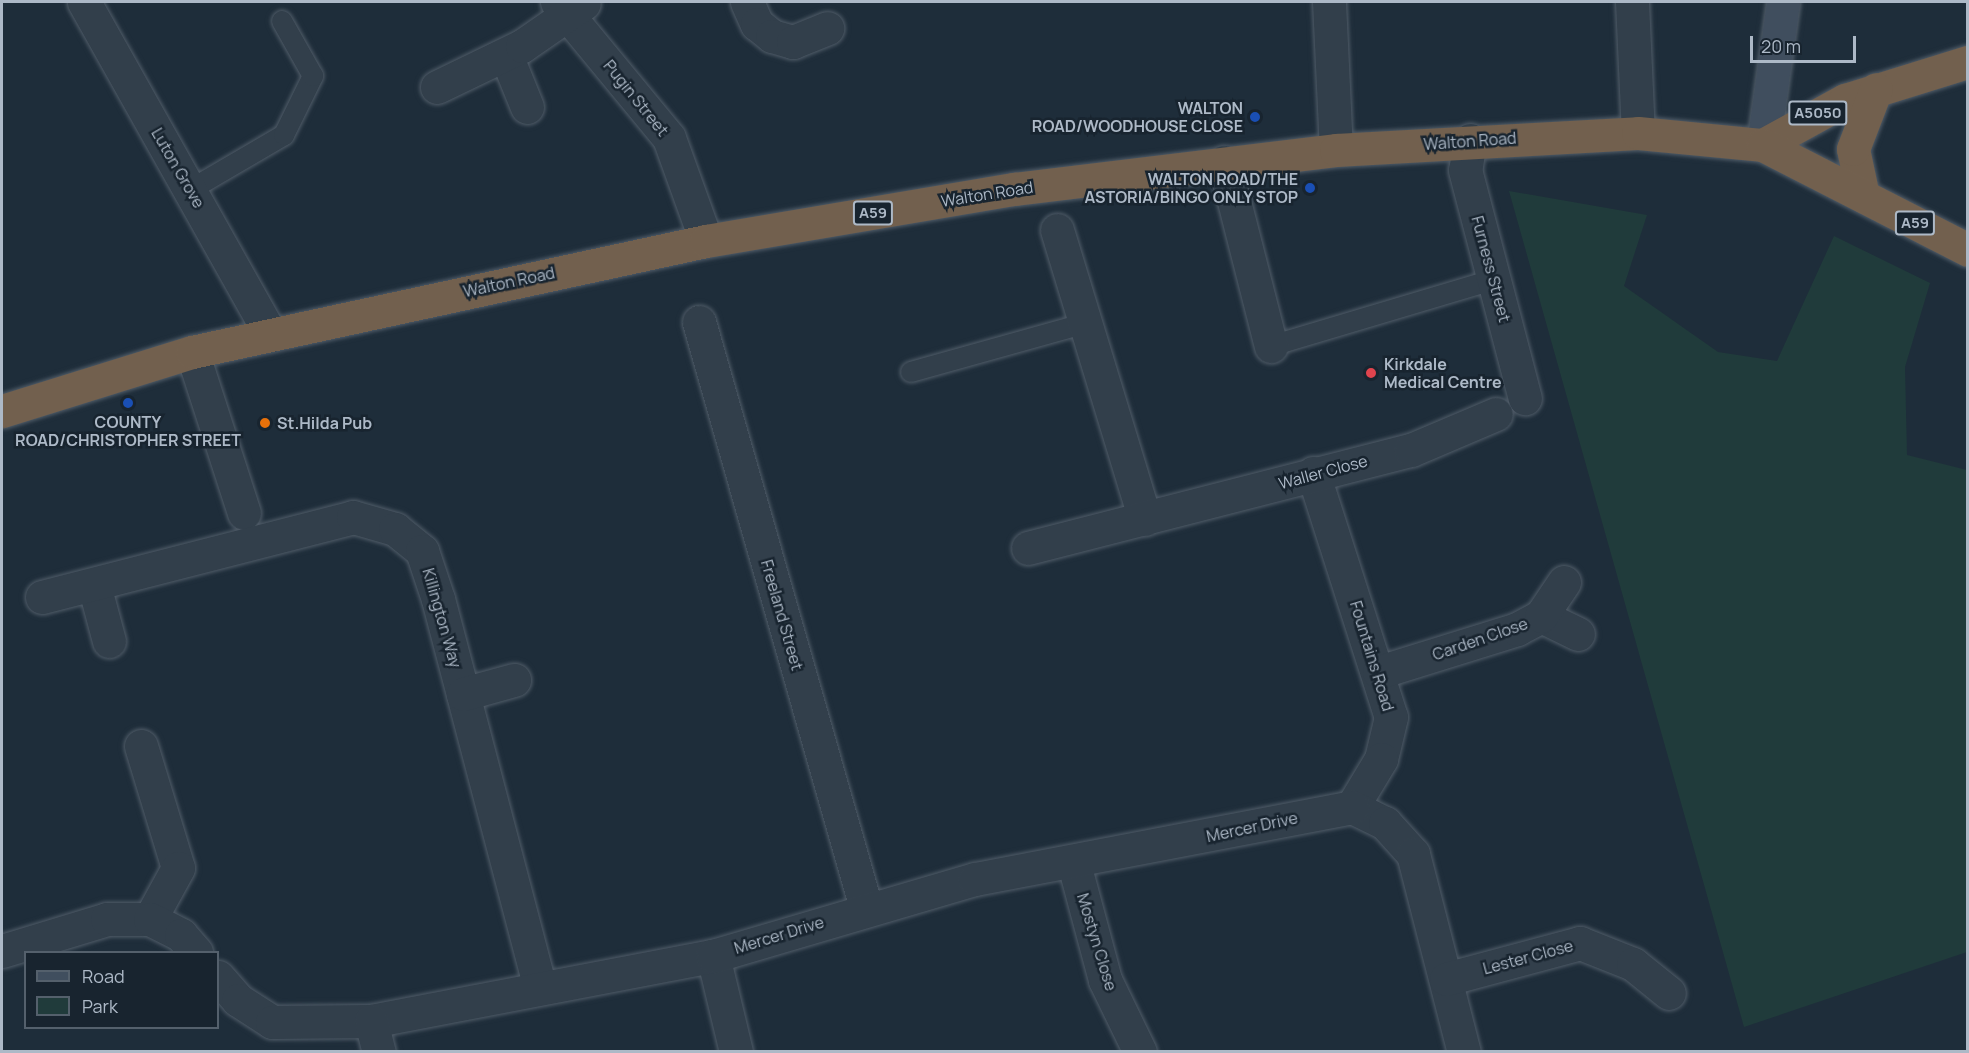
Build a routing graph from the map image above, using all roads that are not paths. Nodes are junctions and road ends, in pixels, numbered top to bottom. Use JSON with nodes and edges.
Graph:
{"nodes":[{"id":1,"x":84,"y":2,"type":"edge"},
{"id":2,"x":747,"y":2,"type":"edge"},
{"id":3,"x":1329,"y":2,"type":"edge"},
{"id":4,"x":1632,"y":2,"type":"edge"},
{"id":5,"x":1783,"y":2,"type":"edge"},
{"id":6,"x":570,"y":6,"type":"edge"},
{"id":7,"x":282,"y":21,"type":"dead end"},
{"id":8,"x":827,"y":28,"type":"dead end"},
{"id":9,"x":506,"y":55,"type":"junction"},
{"id":10,"x":1968,"y":62,"type":"edge"},
{"id":11,"x":437,"y":87,"type":"dead end"},
{"id":12,"x":1876,"y":89,"type":"junction"},
{"id":13,"x":527,"y":107,"type":"dead end"},
{"id":14,"x":1638,"y":133,"type":"junction"},
{"id":15,"x":1470,"y":140,"type":"junction"},
{"id":16,"x":1763,"y":145,"type":"junction"},
{"id":17,"x":1336,"y":150,"type":"junction"},
{"id":18,"x":1224,"y":162,"type":"junction"},
{"id":19,"x":190,"y":190,"type":"junction"},
{"id":20,"x":1863,"y":196,"type":"junction"},
{"id":21,"x":1058,"y":230,"type":"dead end"},
{"id":22,"x":706,"y":241,"type":"junction"},
{"id":23,"x":1968,"y":250,"type":"edge"},
{"id":24,"x":1492,"y":280,"type":"junction"},
{"id":25,"x":699,"y":322,"type":"dead end"},
{"id":26,"x":1083,"y":324,"type":"junction"},
{"id":27,"x":271,"y":335,"type":"junction"},
{"id":28,"x":1271,"y":346,"type":"joint"},
{"id":29,"x":192,"y":352,"type":"junction"},
{"id":30,"x":911,"y":372,"type":"dead end"},
{"id":31,"x":1525,"y":398,"type":"dead end"},
{"id":32,"x":2,"y":411,"type":"edge"},
{"id":33,"x":1496,"y":414,"type":"dead end"},
{"id":34,"x":1313,"y":473,"type":"junction"},
{"id":35,"x":244,"y":513,"type":"dead end"},
{"id":36,"x":1145,"y":519,"type":"junction"},
{"id":37,"x":1028,"y":548,"type":"dead end"},
{"id":38,"x":1564,"y":582,"type":"dead end"},
{"id":39,"x":94,"y":585,"type":"junction"},
{"id":40,"x":42,"y":597,"type":"dead end"},
{"id":41,"x":1541,"y":616,"type":"junction"},
{"id":42,"x":1578,"y":634,"type":"dead end"},
{"id":43,"x":109,"y":641,"type":"dead end"},
{"id":44,"x":1379,"y":672,"type":"junction"},
{"id":45,"x":513,"y":680,"type":"dead end"},
{"id":46,"x":463,"y":694,"type":"junction"},
{"id":47,"x":141,"y":746,"type":"dead end"},
{"id":48,"x":1352,"y":807,"type":"junction"},
{"id":49,"x":1074,"y":864,"type":"junction"},
{"id":50,"x":866,"y":908,"type":"junction"},
{"id":51,"x":150,"y":919,"type":"junction"},
{"id":52,"x":2,"y":951,"type":"edge"},
{"id":53,"x":195,"y":951,"type":"edge"},
{"id":54,"x":713,"y":956,"type":"junction"},
{"id":55,"x":219,"y":978,"type":"edge"},
{"id":56,"x":1446,"y":979,"type":"junction"},
{"id":57,"x":539,"y":985,"type":"junction"},
{"id":58,"x":1669,"y":993,"type":"dead end"},
{"id":59,"x":375,"y":1036,"type":"edge"},
{"id":60,"x":736,"y":1052,"type":"edge"},
{"id":61,"x":1140,"y":1052,"type":"edge"},
{"id":62,"x":1464,"y":1052,"type":"edge"}],
"edges":[{"from":1,"to":19,"type":"street","name":"Luton Grove"},
{"from":2,"to":8,"type":"street"},
{"from":3,"to":17,"type":"street"},
{"from":4,"to":14,"type":"street"},
{"from":5,"to":16,"type":"street"},
{"from":6,"to":9,"type":"street"},
{"from":6,"to":22,"type":"street","name":"Pugin Street"},
{"from":7,"to":19,"type":"lane"},
{"from":9,"to":11,"type":"street"},
{"from":9,"to":13,"type":"street"},
{"from":10,"to":12,"type":"highway","number":"A5050"},
{"from":12,"to":16,"type":"highway","number":"A5050"},
{"from":12,"to":20,"type":"highway","number":"A5050"},
{"from":14,"to":15,"type":"highway","name":"Walton Road","number":"A59"},
{"from":14,"to":16,"type":"highway","name":"Walton Road","number":"A59"},
{"from":15,"to":17,"type":"highway","name":"Walton Road","number":"A59"},
{"from":15,"to":24,"type":"street","name":"Furness Street"},
{"from":16,"to":20,"type":"highway","name":"Walton Road","number":"A59"},
{"from":17,"to":18,"type":"highway","name":"Walton Road","number":"A59"},
{"from":18,"to":22,"type":"highway","name":"Walton Road","number":"A59"},
{"from":18,"to":28,"type":"street"},
{"from":19,"to":27,"type":"street","name":"Luton Grove"},
{"from":20,"to":23,"type":"highway","name":"Walton Road","number":"A59"},
{"from":21,"to":26,"type":"street"},
{"from":22,"to":27,"type":"highway","name":"Walton Road","number":"A59"},
{"from":24,"to":28,"type":"lane"},
{"from":24,"to":31,"type":"street","name":"Furness Street"},
{"from":25,"to":50,"type":"street","name":"Freeland Street"},
{"from":26,"to":30,"type":"lane"},
{"from":26,"to":36,"type":"street"},
{"from":27,"to":29,"type":"highway","name":"Walton Road","number":"A59"},
{"from":29,"to":32,"type":"highway","name":"Walton Road","number":"A59"},
{"from":29,"to":35,"type":"street"},
{"from":33,"to":34,"type":"street","name":"Waller Close"},
{"from":34,"to":36,"type":"street","name":"Waller Close"},
{"from":34,"to":44,"type":"street","name":"Fountains Road"},
{"from":36,"to":37,"type":"street","name":"Waller Close"},
{"from":38,"to":41,"type":"street","name":"Carden Close"},
{"from":39,"to":40,"type":"street","name":"Killington Way"},
{"from":39,"to":43,"type":"street"},
{"from":39,"to":46,"type":"street","name":"Killington Way"},
{"from":41,"to":42,"type":"street"},
{"from":41,"to":44,"type":"street","name":"Carden Close"},
{"from":44,"to":48,"type":"street","name":"Fountains Road"},
{"from":45,"to":46,"type":"street"},
{"from":46,"to":57,"type":"street","name":"Killington Way"},
{"from":47,"to":51,"type":"street"},
{"from":48,"to":49,"type":"street","name":"Mercer Drive"},
{"from":48,"to":56,"type":"street"},
{"from":49,"to":50,"type":"street","name":"Mercer Drive"},
{"from":49,"to":61,"type":"street","name":"Mostyn Close"},
{"from":50,"to":54,"type":"street","name":"Mercer Drive"},
{"from":51,"to":52,"type":"street"},
{"from":51,"to":53,"type":"street"},
{"from":54,"to":57,"type":"street","name":"Mercer Drive"},
{"from":54,"to":60,"type":"street"},
{"from":55,"to":59,"type":"street","name":"Mercer Drive"},
{"from":56,"to":58,"type":"street","name":"Lester Close"},
{"from":56,"to":62,"type":"street"},
{"from":57,"to":59,"type":"street","name":"Mercer Drive"}]}
